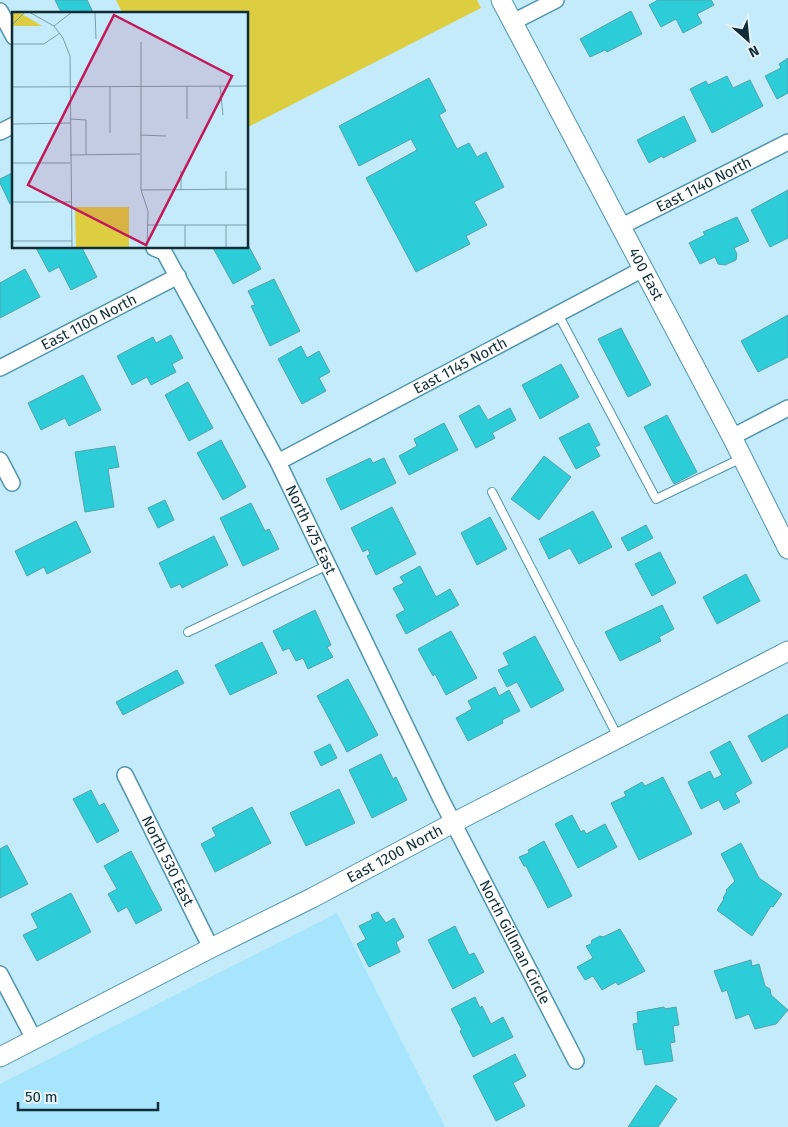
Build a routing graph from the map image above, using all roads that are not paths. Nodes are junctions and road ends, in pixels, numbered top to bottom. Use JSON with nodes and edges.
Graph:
{"nodes":[{"id":1,"x":501,"y":0,"type":"edge"},
{"id":2,"x":556,"y":0,"type":"edge"},
{"id":3,"x":0,"y":11,"type":"edge"},
{"id":4,"x":513,"y":22,"type":"junction"},
{"id":5,"x":12,"y":33,"type":"edge"},
{"id":6,"x":12,"y":126,"type":"edge"},
{"id":7,"x":0,"y":132,"type":"edge"},
{"id":8,"x":788,"y":142,"type":"edge"},
{"id":9,"x":620,"y":227,"type":"junction"},
{"id":10,"x":156,"y":249,"type":"edge"},
{"id":11,"x":643,"y":270,"type":"junction"},
{"id":12,"x":178,"y":276,"type":"junction"},
{"id":13,"x":558,"y":314,"type":"junction"},
{"id":14,"x":0,"y":368,"type":"edge"},
{"id":15,"x":788,"y":408,"type":"edge"},
{"id":16,"x":732,"y":437,"type":"junction"},
{"id":17,"x":742,"y":458,"type":"junction"},
{"id":18,"x":0,"y":460,"type":"edge"},
{"id":19,"x":278,"y":462,"type":"junction"},
{"id":20,"x":12,"y":483,"type":"dead end"},
{"id":21,"x":492,"y":492,"type":"dead end"},
{"id":22,"x":788,"y":548,"type":"edge"},
{"id":23,"x":328,"y":564,"type":"junction"},
{"id":24,"x":188,"y":632,"type":"dead end"},
{"id":25,"x":788,"y":651,"type":"edge"},
{"id":26,"x":619,"y":738,"type":"junction"},
{"id":27,"x":125,"y":775,"type":"dead end"},
{"id":28,"x":453,"y":824,"type":"junction"},
{"id":29,"x":211,"y":948,"type":"junction"},
{"id":30,"x":0,"y":974,"type":"edge"},
{"id":31,"x":34,"y":1039,"type":"junction"},
{"id":32,"x":0,"y":1057,"type":"edge"},
{"id":33,"x":576,"y":1061,"type":"dead end"}],
"edges":[{"from":1,"to":4,"type":"street","name":"400 East"},
{"from":2,"to":4,"type":"street"},
{"from":3,"to":5,"type":"street"},
{"from":4,"to":9,"type":"street","name":"400 East"},
{"from":6,"to":7,"type":"street"},
{"from":8,"to":9,"type":"street","name":"East 1140 North"},
{"from":9,"to":11,"type":"street","name":"400 East"},
{"from":10,"to":12,"type":"street","name":"North 475 East"},
{"from":11,"to":13,"type":"street","name":"East 1145 North"},
{"from":11,"to":16,"type":"street","name":"400 East"},
{"from":12,"to":14,"type":"street","name":"East 1100 North"},
{"from":12,"to":19,"type":"street","name":"North 475 East"},
{"from":13,"to":17,"type":"lane"},
{"from":13,"to":19,"type":"street","name":"East 1145 North"},
{"from":15,"to":16,"type":"street"},
{"from":16,"to":17,"type":"street","name":"400 East"},
{"from":17,"to":22,"type":"street","name":"400 East"},
{"from":18,"to":20,"type":"street"},
{"from":19,"to":23,"type":"street","name":"North 475 East"},
{"from":21,"to":26,"type":"lane"},
{"from":23,"to":24,"type":"lane"},
{"from":23,"to":28,"type":"street","name":"North 475 East"},
{"from":25,"to":26,"type":"street","name":"East 1200 North"},
{"from":26,"to":28,"type":"street","name":"East 1200 North"},
{"from":27,"to":29,"type":"street","name":"North 530 East"},
{"from":28,"to":29,"type":"street","name":"East 1200 North"},
{"from":28,"to":33,"type":"street","name":"North Gillman Circle"},
{"from":29,"to":31,"type":"street","name":"East 1200 North"},
{"from":30,"to":31,"type":"street"},
{"from":31,"to":32,"type":"street","name":"East 1200 North"}]}
